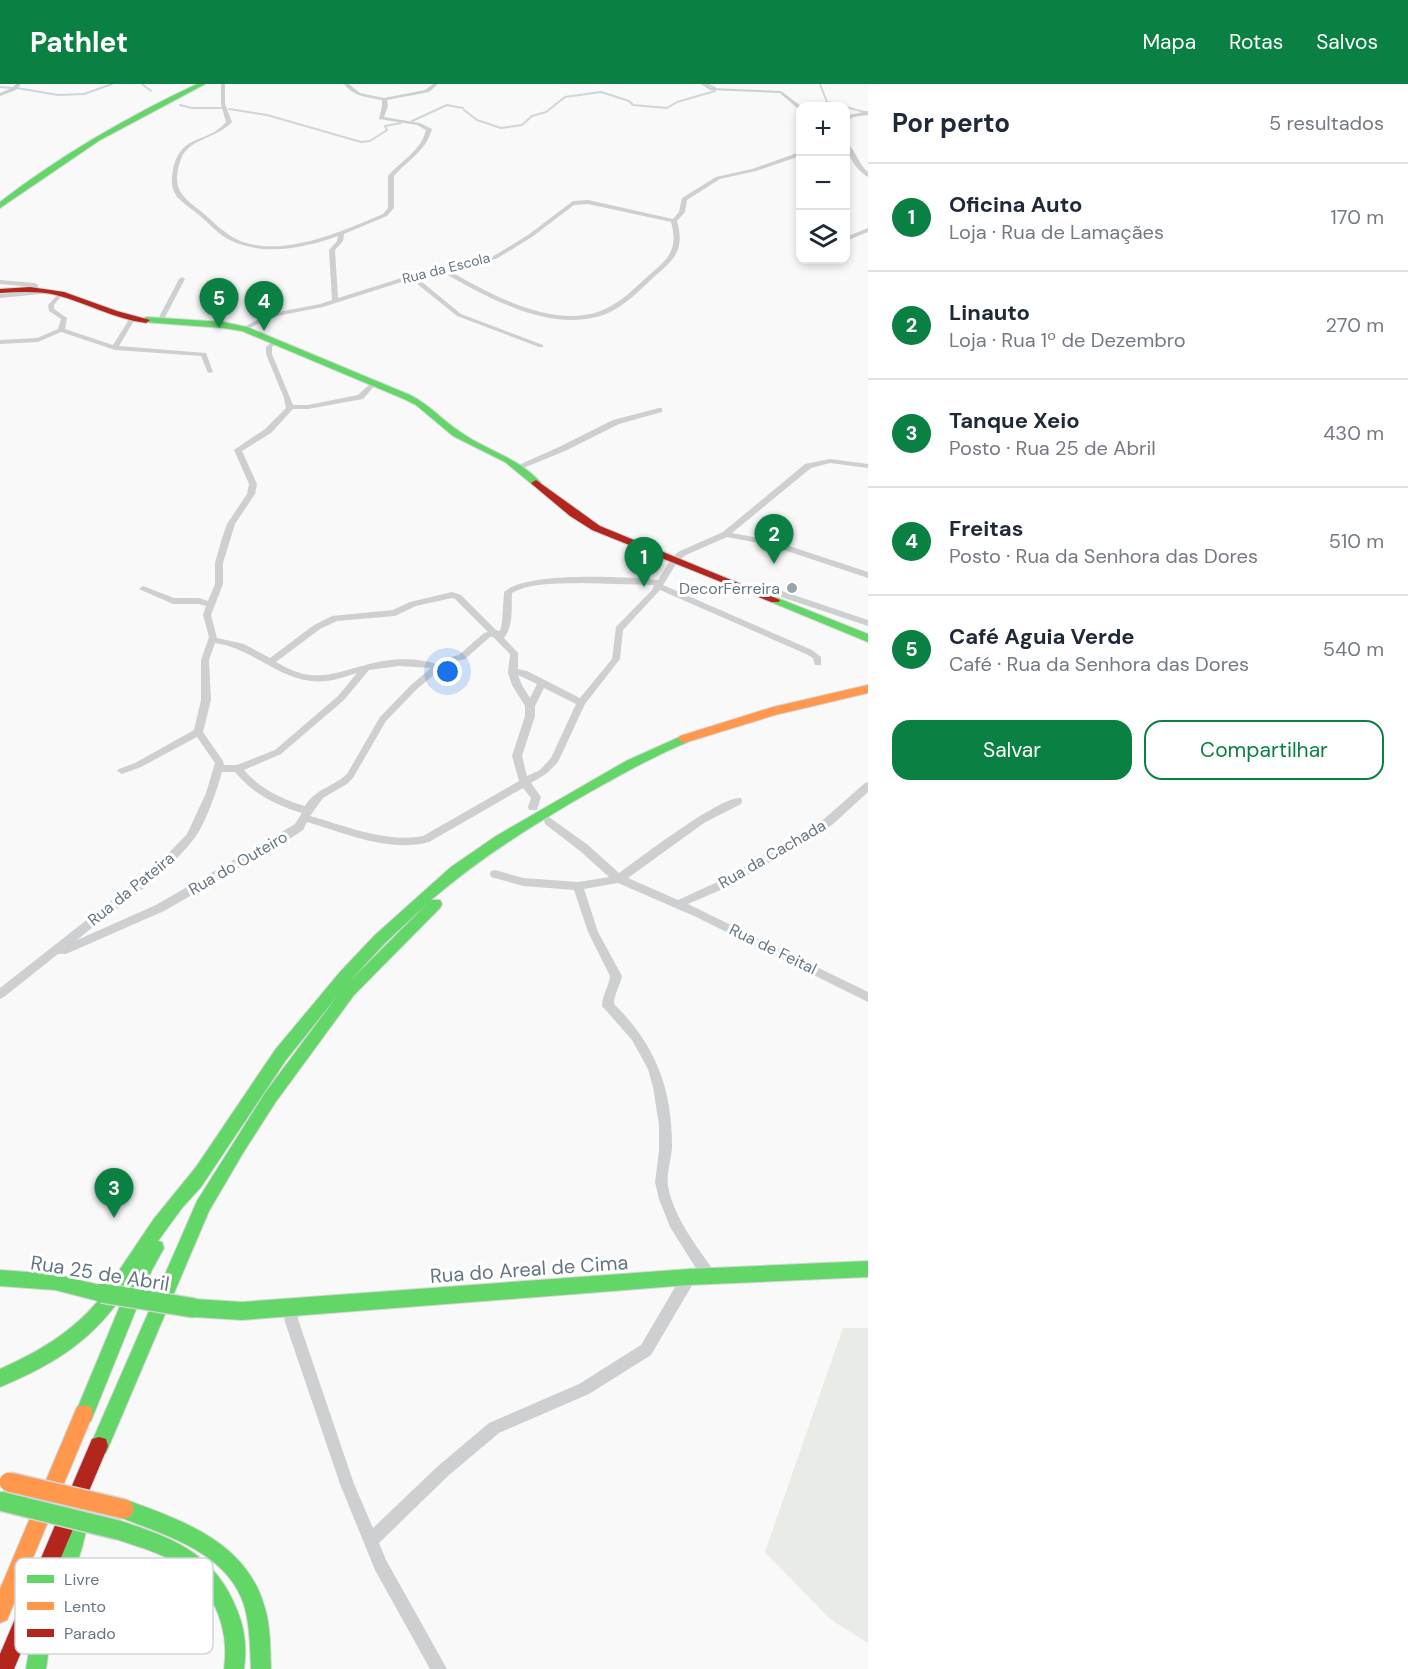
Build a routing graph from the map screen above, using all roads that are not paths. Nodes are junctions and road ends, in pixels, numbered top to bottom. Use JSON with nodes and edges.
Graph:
{"nodes":[{"id":1,"x":19,"y":84,"type":"edge"},
{"id":2,"x":190,"y":84,"type":"edge"},
{"id":3,"x":202,"y":84,"type":"edge"},
{"id":4,"x":223,"y":84,"type":"edge"},
{"id":5,"x":346,"y":84,"type":"edge"},
{"id":6,"x":436,"y":84,"type":"edge"},
{"id":7,"x":703,"y":84,"type":"edge"},
{"id":8,"x":0,"y":95,"type":"edge"},
{"id":9,"x":384,"y":99,"type":"junction"},
{"id":10,"x":796,"y":104,"type":"edge"},
{"id":11,"x":868,"y":113,"type":"edge"},
{"id":12,"x":850,"y":116,"type":"edge"},
{"id":13,"x":850,"y":148,"type":"edge"},
{"id":14,"x":796,"y":156,"type":"edge"},
{"id":15,"x":850,"y":157,"type":"edge"},
{"id":16,"x":853,"y":158,"type":"junction"},
{"id":17,"x":868,"y":175,"type":"edge"},
{"id":18,"x":0,"y":196,"type":"edge"},
{"id":19,"x":0,"y":206,"type":"edge"},
{"id":20,"x":674,"y":221,"type":"junction"},
{"id":21,"x":868,"y":230,"type":"edge"},
{"id":22,"x":341,"y":235,"type":"junction"},
{"id":23,"x":850,"y":237,"type":"edge"},
{"id":24,"x":441,"y":268,"type":"junction"},
{"id":25,"x":411,"y":276,"type":"junction"},
{"id":26,"x":182,"y":279,"type":"dead end"},
{"id":27,"x":0,"y":282,"type":"edge"},
{"id":28,"x":36,"y":289,"type":"junction"},
{"id":29,"x":0,"y":291,"type":"edge"},
{"id":30,"x":56,"y":292,"type":"junction"},
{"id":31,"x":0,"y":296,"type":"edge"},
{"id":32,"x":335,"y":300,"type":"junction"},
{"id":33,"x":132,"y":319,"type":"junction"},
{"id":34,"x":160,"y":321,"type":"junction"},
{"id":35,"x":244,"y":329,"type":"junction"},
{"id":36,"x":61,"y":330,"type":"junction"},
{"id":37,"x":0,"y":342,"type":"edge"},
{"id":38,"x":274,"y":342,"type":"junction"},
{"id":39,"x":540,"y":346,"type":"dead end"},
{"id":40,"x":115,"y":348,"type":"junction"},
{"id":41,"x":210,"y":372,"type":"dead end"},
{"id":42,"x":374,"y":383,"type":"junction"},
{"id":43,"x":289,"y":407,"type":"junction"},
{"id":44,"x":659,"y":410,"type":"dead end"},
{"id":45,"x":868,"y":466,"type":"edge"},
{"id":46,"x":518,"y":467,"type":"junction"},
{"id":47,"x":726,"y":534,"type":"junction"},
{"id":48,"x":675,"y":559,"type":"junction"},
{"id":49,"x":868,"y":575,"type":"edge"},
{"id":50,"x":659,"y":585,"type":"junction"},
{"id":51,"x":143,"y":589,"type":"dead end"},
{"id":52,"x":757,"y":592,"type":"junction"},
{"id":53,"x":212,"y":605,"type":"junction"},
{"id":54,"x":868,"y":622,"type":"edge"},
{"id":55,"x":498,"y":635,"type":"junction"},
{"id":56,"x":868,"y":638,"type":"edge"},
{"id":57,"x":212,"y":640,"type":"junction"},
{"id":58,"x":270,"y":662,"type":"junction"},
{"id":59,"x":818,"y":663,"type":"dead end"},
{"id":60,"x":437,"y":667,"type":"junction"},
{"id":61,"x":365,"y":669,"type":"junction"},
{"id":62,"x":513,"y":671,"type":"junction"},
{"id":63,"x":542,"y":683,"type":"junction"},
{"id":64,"x":868,"y":689,"type":"edge"},
{"id":65,"x":581,"y":703,"type":"junction"},
{"id":66,"x":530,"y":706,"type":"junction"},
{"id":67,"x":198,"y":732,"type":"junction"},
{"id":68,"x":218,"y":768,"type":"junction"},
{"id":69,"x":238,"y":769,"type":"junction"},
{"id":70,"x":122,"y":771,"type":"dead end"},
{"id":71,"x":524,"y":782,"type":"junction"},
{"id":72,"x":868,"y":786,"type":"edge"},
{"id":73,"x":737,"y":801,"type":"dead end"},
{"id":74,"x":562,"y":802,"type":"junction"},
{"id":75,"x":533,"y":807,"type":"dead end"},
{"id":76,"x":307,"y":815,"type":"junction"},
{"id":77,"x":549,"y":821,"type":"dead end"},
{"id":78,"x":495,"y":874,"type":"dead end"},
{"id":79,"x":619,"y":879,"type":"junction"},
{"id":80,"x":578,"y":886,"type":"junction"},
{"id":81,"x":678,"y":904,"type":"junction"},
{"id":82,"x":46,"y":958,"type":"junction"},
{"id":83,"x":0,"y":994,"type":"edge"},
{"id":84,"x":868,"y":997,"type":"edge"},
{"id":85,"x":201,"y":1172,"type":"junction"},
{"id":86,"x":868,"y":1269,"type":"edge"},
{"id":87,"x":710,"y":1276,"type":"junction"},
{"id":88,"x":689,"y":1277,"type":"junction"},
{"id":89,"x":0,"y":1278,"type":"edge"},
{"id":90,"x":289,"y":1306,"type":"junction"},
{"id":91,"x":194,"y":1308,"type":"joint"},
{"id":92,"x":0,"y":1378,"type":"edge"},
{"id":93,"x":4,"y":1481,"type":"edge"},
{"id":94,"x":81,"y":1489,"type":"junction"},
{"id":95,"x":0,"y":1501,"type":"edge"},
{"id":96,"x":370,"y":1541,"type":"junction"},
{"id":97,"x":23,"y":1558,"type":"edge"},
{"id":98,"x":51,"y":1558,"type":"edge"},
{"id":99,"x":68,"y":1558,"type":"edge"},
{"id":100,"x":187,"y":1558,"type":"edge"},
{"id":101,"x":15,"y":1577,"type":"edge"},
{"id":102,"x":213,"y":1581,"type":"edge"},
{"id":103,"x":0,"y":1613,"type":"edge"},
{"id":104,"x":15,"y":1643,"type":"edge"},
{"id":105,"x":38,"y":1654,"type":"edge"},
{"id":106,"x":4,"y":1669,"type":"edge"},
{"id":107,"x":36,"y":1669,"type":"edge"},
{"id":108,"x":234,"y":1669,"type":"edge"},
{"id":109,"x":261,"y":1669,"type":"edge"},
{"id":110,"x":440,"y":1669,"type":"edge"}],
"edges":[{"from":1,"to":8,"type":"street"},
{"from":2,"to":18,"type":"main road"},
{"from":3,"to":19,"type":"main road"},
{"from":4,"to":22,"type":"street"},
{"from":5,"to":9,"type":"street"},
{"from":6,"to":9,"type":"street"},
{"from":7,"to":10,"type":"street"},
{"from":9,"to":22,"type":"street"},
{"from":11,"to":12,"type":"street"},
{"from":13,"to":16,"type":"street"},
{"from":14,"to":20,"type":"street"},
{"from":15,"to":16,"type":"street"},
{"from":16,"to":17,"type":"street"},
{"from":20,"to":24,"type":"street","name":"Rua da Escola"},
{"from":20,"to":24,"type":"street"},
{"from":21,"to":23,"type":"street"},
{"from":22,"to":32,"type":"street"},
{"from":24,"to":25,"type":"street","name":"Rua da Escola"},
{"from":25,"to":32,"type":"street","name":"Rua da Escola"},
{"from":25,"to":39,"type":"street"},
{"from":26,"to":34,"type":"street"},
{"from":27,"to":28,"type":"street"},
{"from":28,"to":29,"type":"main road"},
{"from":28,"to":30,"type":"main road"},
{"from":30,"to":31,"type":"street"},
{"from":30,"to":33,"type":"main road"},
{"from":30,"to":36,"type":"street"},
{"from":32,"to":35,"type":"street","name":"Rua da Escola"},
{"from":33,"to":34,"type":"main road"},
{"from":33,"to":40,"type":"street"},
{"from":34,"to":35,"type":"main road"},
{"from":35,"to":38,"type":"main road"},
{"from":36,"to":37,"type":"street"},
{"from":36,"to":40,"type":"street"},
{"from":38,"to":42,"type":"main road"},
{"from":38,"to":43,"type":"street"},
{"from":40,"to":41,"type":"street"},
{"from":42,"to":43,"type":"street"},
{"from":42,"to":46,"type":"main road"},
{"from":43,"to":53,"type":"street"},
{"from":44,"to":46,"type":"street"},
{"from":45,"to":47,"type":"street"},
{"from":46,"to":48,"type":"main road"},
{"from":47,"to":48,"type":"street"},
{"from":47,"to":49,"type":"street"},
{"from":48,"to":50,"type":"street"},
{"from":48,"to":52,"type":"main road"},
{"from":50,"to":55,"type":"street"},
{"from":50,"to":59,"type":"street"},
{"from":50,"to":65,"type":"street"},
{"from":51,"to":53,"type":"street"},
{"from":52,"to":54,"type":"street"},
{"from":52,"to":56,"type":"main road"},
{"from":53,"to":57,"type":"street"},
{"from":55,"to":58,"type":"street"},
{"from":55,"to":60,"type":"street","name":"Rua do Outeiro"},
{"from":55,"to":62,"type":"street"},
{"from":57,"to":58,"type":"street"},
{"from":57,"to":67,"type":"street"},
{"from":58,"to":61,"type":"street"},
{"from":60,"to":61,"type":"street"},
{"from":60,"to":76,"type":"street","name":"Rua do Outeiro"},
{"from":61,"to":69,"type":"street"},
{"from":62,"to":63,"type":"street"},
{"from":62,"to":66,"type":"street"},
{"from":63,"to":65,"type":"street"},
{"from":63,"to":66,"type":"street"},
{"from":64,"to":74,"type":"main road"},
{"from":65,"to":71,"type":"street"},
{"from":66,"to":71,"type":"street"},
{"from":67,"to":68,"type":"street"},
{"from":67,"to":70,"type":"street"},
{"from":68,"to":69,"type":"street"},
{"from":68,"to":82,"type":"street","name":"Rua da Pateira"},
{"from":69,"to":76,"type":"street"},
{"from":71,"to":75,"type":"street"},
{"from":71,"to":76,"type":"street"},
{"from":72,"to":81,"type":"street","name":"Rua da Cachada"},
{"from":73,"to":79,"type":"street"},
{"from":74,"to":85,"type":"main road"},
{"from":74,"to":94,"type":"main road"},
{"from":76,"to":82,"type":"street","name":"Rua do Outeiro"},
{"from":77,"to":79,"type":"street"},
{"from":78,"to":80,"type":"street"},
{"from":79,"to":80,"type":"street"},
{"from":79,"to":81,"type":"street"},
{"from":80,"to":87,"type":"street"},
{"from":81,"to":84,"type":"street","name":"Rua de Feital"},
{"from":82,"to":83,"type":"street","name":"Rua da Pateira"},
{"from":85,"to":92,"type":"main road"},
{"from":85,"to":97,"type":"main road"},
{"from":86,"to":87,"type":"main road","name":"Rua do Areal de Cima"},
{"from":87,"to":88,"type":"main road","name":"Rua do Areal de Cima"},
{"from":88,"to":90,"type":"main road","name":"Rua do Areal de Cima"},
{"from":88,"to":96,"type":"street"},
{"from":89,"to":91,"type":"main road","name":"Rua 25 de Abril","bridge":true},
{"from":90,"to":91,"type":"main road","name":"Rua do Areal de Cima"},
{"from":90,"to":96,"type":"street"},
{"from":93,"to":109,"type":"main road","bridge":true},
{"from":94,"to":98,"type":"main road"},
{"from":94,"to":99,"type":"main road"},
{"from":95,"to":100,"type":"main road","bridge":true},
{"from":96,"to":110,"type":"street"},
{"from":101,"to":103,"type":"main road"},
{"from":102,"to":108,"type":"main road","bridge":true},
{"from":104,"to":106,"type":"main road"},
{"from":105,"to":107,"type":"main road"}]}
